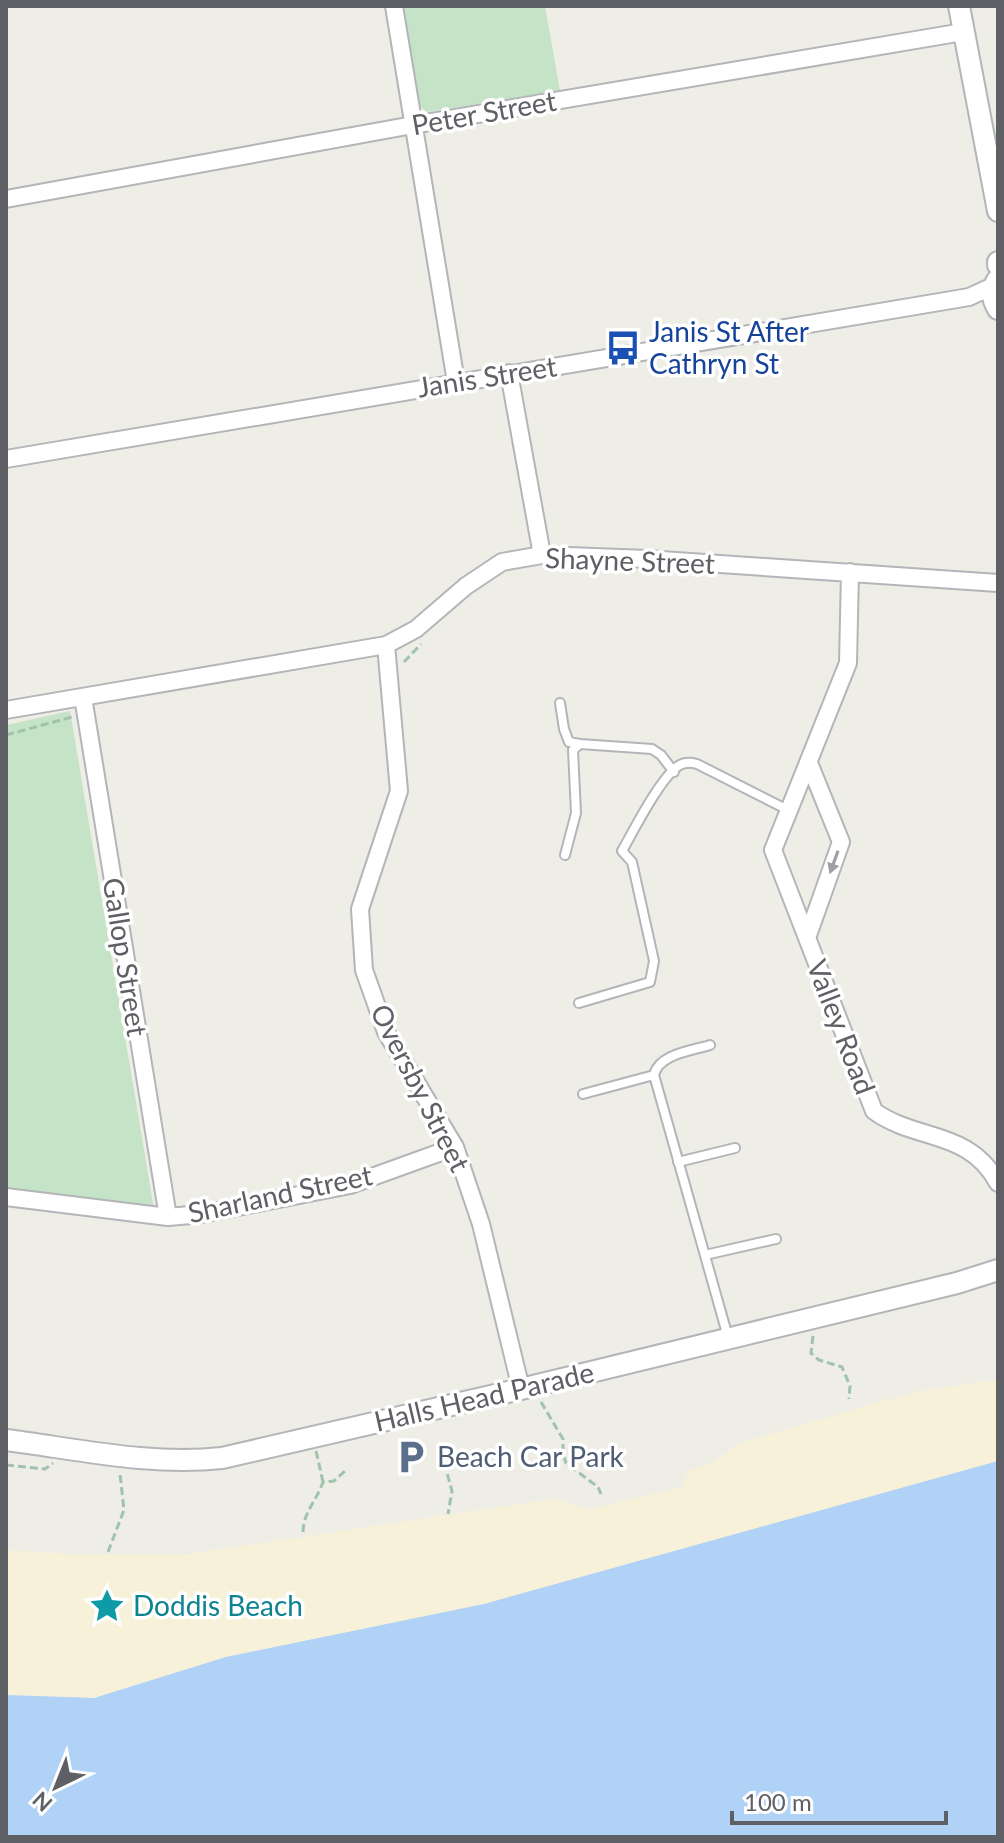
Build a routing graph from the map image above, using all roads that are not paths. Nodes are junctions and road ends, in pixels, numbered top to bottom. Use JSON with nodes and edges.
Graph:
{"nodes":[{"id":1,"x":394,"y":6,"type":"edge"},
{"id":2,"x":959,"y":6,"type":"edge"},
{"id":3,"x":963,"y":32,"type":"junction"},
{"id":4,"x":413,"y":125,"type":"junction"},
{"id":5,"x":6,"y":199,"type":"edge"},
{"id":6,"x":998,"y":211,"type":"edge"},
{"id":7,"x":996,"y":294,"type":"edge"},
{"id":8,"x":509,"y":373,"type":"junction"},
{"id":9,"x":456,"y":382,"type":"junction"},
{"id":10,"x":6,"y":459,"type":"edge"},
{"id":11,"x":542,"y":555,"type":"junction"},
{"id":12,"x":850,"y":572,"type":"junction"},
{"id":13,"x":998,"y":583,"type":"edge"},
{"id":14,"x":386,"y":645,"type":"junction"},
{"id":15,"x":83,"y":697,"type":"junction"},
{"id":16,"x":560,"y":703,"type":"dead end"},
{"id":17,"x":6,"y":710,"type":"edge"},
{"id":18,"x":580,"y":744,"type":"junction"},
{"id":19,"x":809,"y":763,"type":"junction"},
{"id":20,"x":674,"y":772,"type":"junction"},
{"id":21,"x":789,"y":810,"type":"junction"},
{"id":22,"x":565,"y":855,"type":"dead end"},
{"id":23,"x":807,"y":938,"type":"junction"},
{"id":24,"x":579,"y":1003,"type":"dead end"},
{"id":25,"x":710,"y":1045,"type":"dead end"},
{"id":26,"x":654,"y":1075,"type":"junction"},
{"id":27,"x":583,"y":1094,"type":"dead end"},
{"id":28,"x":455,"y":1147,"type":"junction"},
{"id":29,"x":735,"y":1148,"type":"dead end"},
{"id":30,"x":678,"y":1162,"type":"junction"},
{"id":31,"x":998,"y":1183,"type":"edge"},
{"id":32,"x":6,"y":1197,"type":"edge"},
{"id":33,"x":168,"y":1217,"type":"junction"},
{"id":34,"x":776,"y":1239,"type":"dead end"},
{"id":35,"x":705,"y":1255,"type":"junction"},
{"id":36,"x":998,"y":1270,"type":"edge"},
{"id":37,"x":998,"y":1279,"type":"edge"},
{"id":38,"x":957,"y":1283,"type":"junction"},
{"id":39,"x":728,"y":1337,"type":"junction"},
{"id":40,"x":529,"y":1392,"type":"junction"},
{"id":41,"x":6,"y":1440,"type":"edge"}],
"edges":[{"from":1,"to":4,"type":"street"},
{"from":2,"to":3,"type":"street"},
{"from":3,"to":4,"type":"street","name":"Peter Street"},
{"from":3,"to":6,"type":"street"},
{"from":4,"to":5,"type":"street","name":"Peter Street"},
{"from":4,"to":9,"type":"street"},
{"from":7,"to":8,"type":"street","name":"Janis Street"},
{"from":8,"to":9,"type":"street","name":"Janis Street"},
{"from":8,"to":11,"type":"street"},
{"from":9,"to":10,"type":"street","name":"Janis Street"},
{"from":11,"to":12,"type":"street","name":"Shayne Street"},
{"from":11,"to":14,"type":"street","name":"Shayne Street"},
{"from":12,"to":13,"type":"street","name":"Shayne Street"},
{"from":12,"to":19,"type":"street","name":"Valley Road"},
{"from":14,"to":15,"type":"street","name":"Shayne Street"},
{"from":14,"to":28,"type":"street","name":"Oversby Street"},
{"from":15,"to":17,"type":"street","name":"Shayne Street"},
{"from":15,"to":33,"type":"street","name":"Gallop Street"},
{"from":16,"to":18,"type":"lane"},
{"from":18,"to":20,"type":"lane"},
{"from":18,"to":22,"type":"lane"},
{"from":19,"to":21,"type":"street","name":"Valley Road"},
{"from":19,"to":23,"type":"street","name":"Valley Road","one_way":true},
{"from":20,"to":21,"type":"lane"},
{"from":20,"to":24,"type":"lane"},
{"from":21,"to":23,"type":"street","name":"Valley Road"},
{"from":23,"to":31,"type":"street","name":"Valley Road"},
{"from":25,"to":26,"type":"lane"},
{"from":26,"to":27,"type":"lane"},
{"from":26,"to":30,"type":"lane"},
{"from":28,"to":33,"type":"street","name":"Sharland Street"},
{"from":28,"to":40,"type":"street","name":"Oversby Street"},
{"from":29,"to":30,"type":"lane"},
{"from":30,"to":35,"type":"lane"},
{"from":32,"to":33,"type":"street","name":"Sharland Street"},
{"from":34,"to":35,"type":"lane"},
{"from":35,"to":39,"type":"lane"},
{"from":36,"to":38,"type":"street","name":"Halls Head Parade"},
{"from":37,"to":38,"type":"street","name":"Halls Head Parade"},
{"from":38,"to":39,"type":"street","name":"Halls Head Parade"},
{"from":39,"to":40,"type":"street","name":"Halls Head Parade"},
{"from":40,"to":41,"type":"street","name":"Halls Head Parade"}]}
